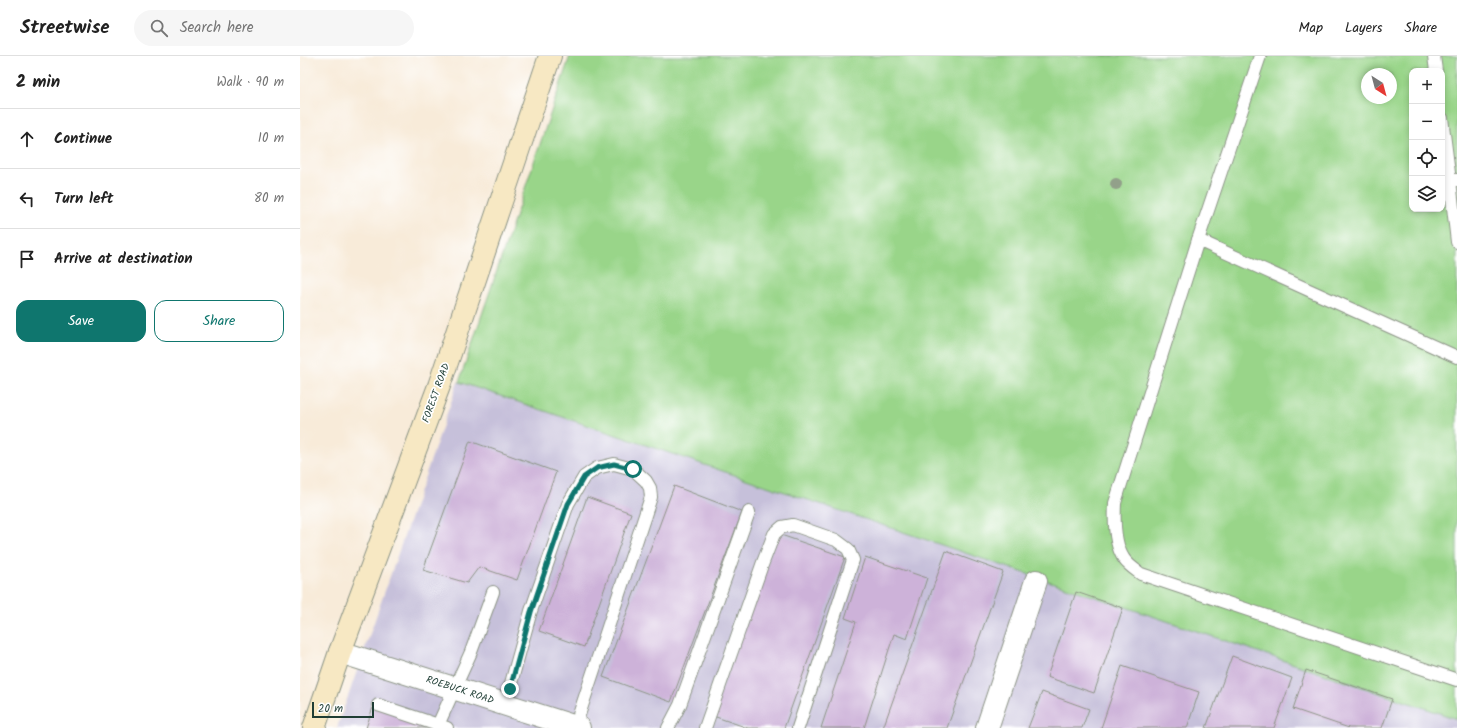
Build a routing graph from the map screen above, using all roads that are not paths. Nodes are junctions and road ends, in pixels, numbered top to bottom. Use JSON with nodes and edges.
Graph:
{"nodes":[{"id":1,"x":550,"y":56,"type":"edge"},
{"id":2,"x":1260,"y":56,"type":"edge"},
{"id":3,"x":1434,"y":56,"type":"edge"},
{"id":4,"x":1436,"y":68,"type":"edge"},
{"id":5,"x":1445,"y":134,"type":"edge"},
{"id":6,"x":1454,"y":181,"type":"edge"},
{"id":7,"x":1198,"y":240,"type":"junction"},
{"id":8,"x":1457,"y":242,"type":"edge"},
{"id":9,"x":1457,"y":357,"type":"edge"},
{"id":10,"x":749,"y":512,"type":"dead end"},
{"id":11,"x":1036,"y":581,"type":"dead end"},
{"id":12,"x":493,"y":592,"type":"dead end"},
{"id":13,"x":340,"y":652,"type":"junction"},
{"id":14,"x":1457,"y":680,"type":"edge"},
{"id":15,"x":454,"y":688,"type":"junction"},
{"id":16,"x":378,"y":705,"type":"dead end"},
{"id":17,"x":505,"y":705,"type":"junction"},
{"id":18,"x":550,"y":724,"type":"edge"},
{"id":19,"x":442,"y":727,"type":"edge"},
{"id":20,"x":577,"y":727,"type":"edge"},
{"id":21,"x":314,"y":728,"type":"edge"},
{"id":22,"x":668,"y":728,"type":"edge"},
{"id":23,"x":705,"y":728,"type":"edge"},
{"id":24,"x":798,"y":728,"type":"edge"},
{"id":25,"x":987,"y":728,"type":"edge"}],
"edges":[{"from":1,"to":13,"type":"street","name":"FOREST ROAD"},
{"from":2,"to":7,"type":"lane"},
{"from":3,"to":4,"type":"lane"},
{"from":5,"to":6,"type":"lane"},
{"from":6,"to":8,"type":"lane"},
{"from":7,"to":9,"type":"lane"},
{"from":7,"to":14,"type":"lane"},
{"from":10,"to":22,"type":"lane"},
{"from":11,"to":25,"type":"street"},
{"from":12,"to":15,"type":"lane"},
{"from":13,"to":15,"type":"street","name":"ROEBUCK ROAD"},
{"from":13,"to":21,"type":"street","name":"FOREST ROAD"},
{"from":15,"to":17,"type":"street","name":"ROEBUCK ROAD"},
{"from":15,"to":19,"type":"lane"},
{"from":16,"to":19,"type":"lane"},
{"from":17,"to":18,"type":"street","name":"ROEBUCK ROAD"},
{"from":17,"to":20,"type":"lane"},
{"from":18,"to":20,"type":"street","name":"ROEBUCK ROAD"},
{"from":23,"to":24,"type":"lane"}]}
